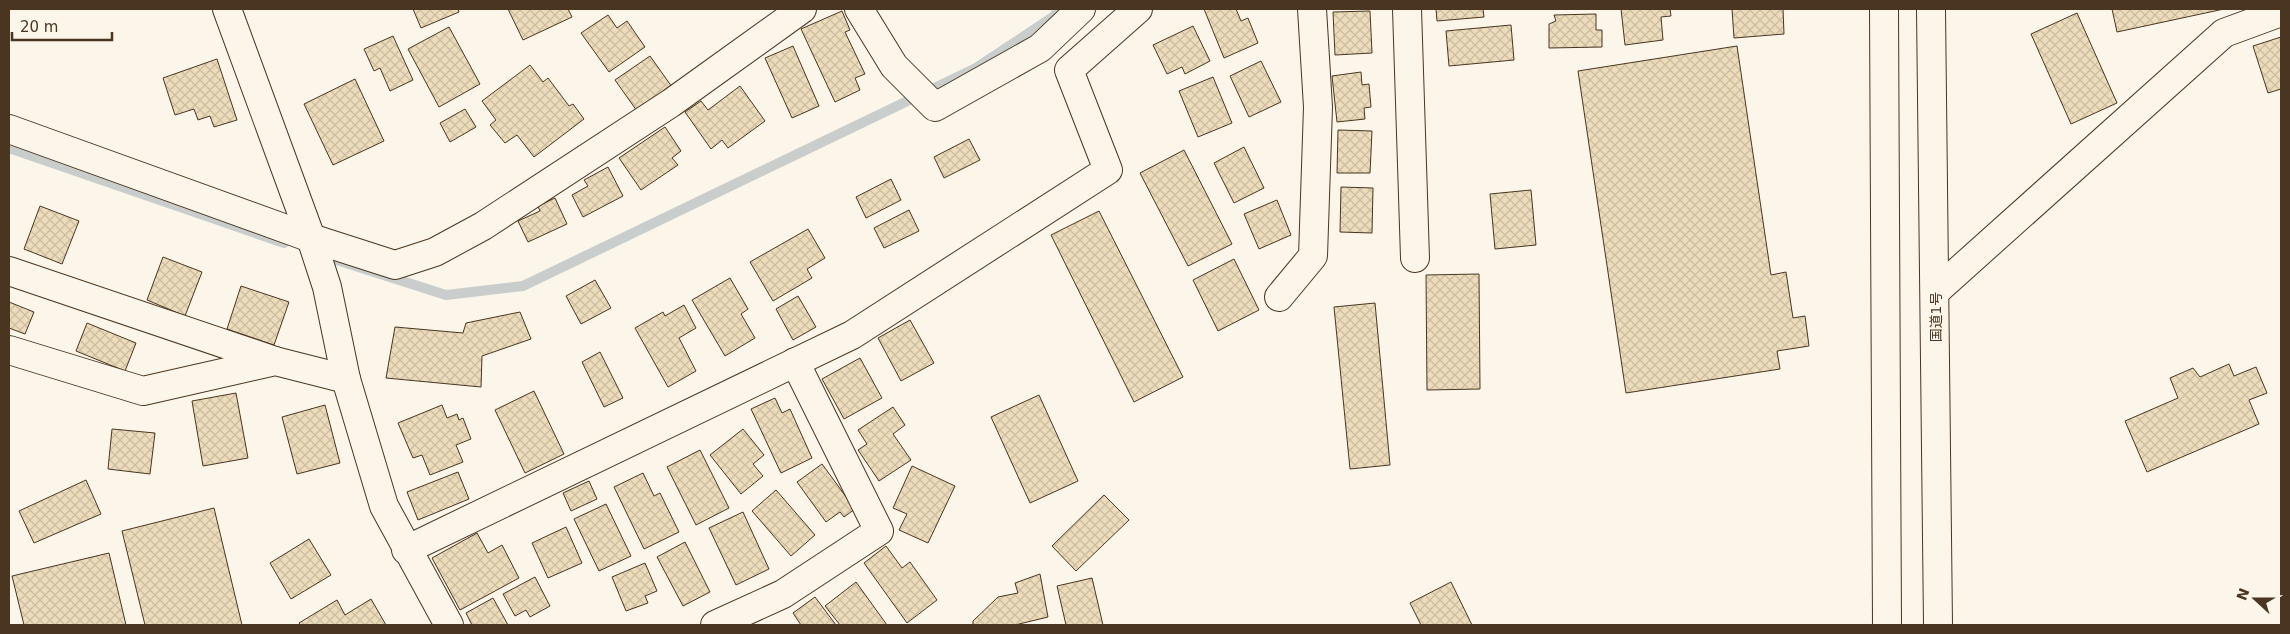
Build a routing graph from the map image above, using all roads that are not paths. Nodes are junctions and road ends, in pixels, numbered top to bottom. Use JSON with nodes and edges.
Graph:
{"nodes":[{"id":1,"x":227,"y":9,"type":"edge"},
{"id":2,"x":802,"y":9,"type":"edge"},
{"id":3,"x":859,"y":9,"type":"edge"},
{"id":4,"x":1081,"y":9,"type":"edge"},
{"id":5,"x":1138,"y":9,"type":"edge"},
{"id":6,"x":1312,"y":9,"type":"edge"},
{"id":7,"x":1406,"y":9,"type":"edge"},
{"id":8,"x":1884,"y":9,"type":"edge"},
{"id":9,"x":1931,"y":9,"type":"edge"},
{"id":10,"x":2281,"y":12,"type":"edge"},
{"id":11,"x":9,"y":130,"type":"edge"},
{"id":12,"x":312,"y":241,"type":"junction"},
{"id":13,"x":1415,"y":258,"type":"dead end"},
{"id":14,"x":9,"y":271,"type":"edge"},
{"id":15,"x":1936,"y":291,"type":"junction"},
{"id":16,"x":1280,"y":297,"type":"dead end"},
{"id":17,"x":9,"y":350,"type":"edge"},
{"id":18,"x":275,"y":361,"type":"junction"},
{"id":19,"x":795,"y":362,"type":"junction"},
{"id":20,"x":346,"y":379,"type":"junction"},
{"id":21,"x":406,"y":550,"type":"junction"},
{"id":22,"x":449,"y":625,"type":"edge"},
{"id":23,"x":715,"y":625,"type":"edge"},
{"id":24,"x":1887,"y":625,"type":"edge"},
{"id":25,"x":1938,"y":625,"type":"edge"}],
"edges":[{"from":1,"to":12,"type":"main road"},
{"from":2,"to":12,"type":"main road"},
{"from":3,"to":4,"type":"main road"},
{"from":5,"to":19,"type":"main road"},
{"from":6,"to":16,"type":"main road"},
{"from":7,"to":13,"type":"main road"},
{"from":8,"to":24,"type":"main road"},
{"from":9,"to":15,"type":"main road","name":"国道1号"},
{"from":10,"to":15,"type":"main road"},
{"from":11,"to":12,"type":"main road"},
{"from":12,"to":20,"type":"main road"},
{"from":14,"to":18,"type":"main road"},
{"from":15,"to":25,"type":"main road","name":"国道1号"},
{"from":17,"to":18,"type":"main road"},
{"from":18,"to":20,"type":"main road"},
{"from":19,"to":21,"type":"main road"},
{"from":19,"to":23,"type":"main road"},
{"from":20,"to":21,"type":"main road"},
{"from":21,"to":22,"type":"main road"}]}
